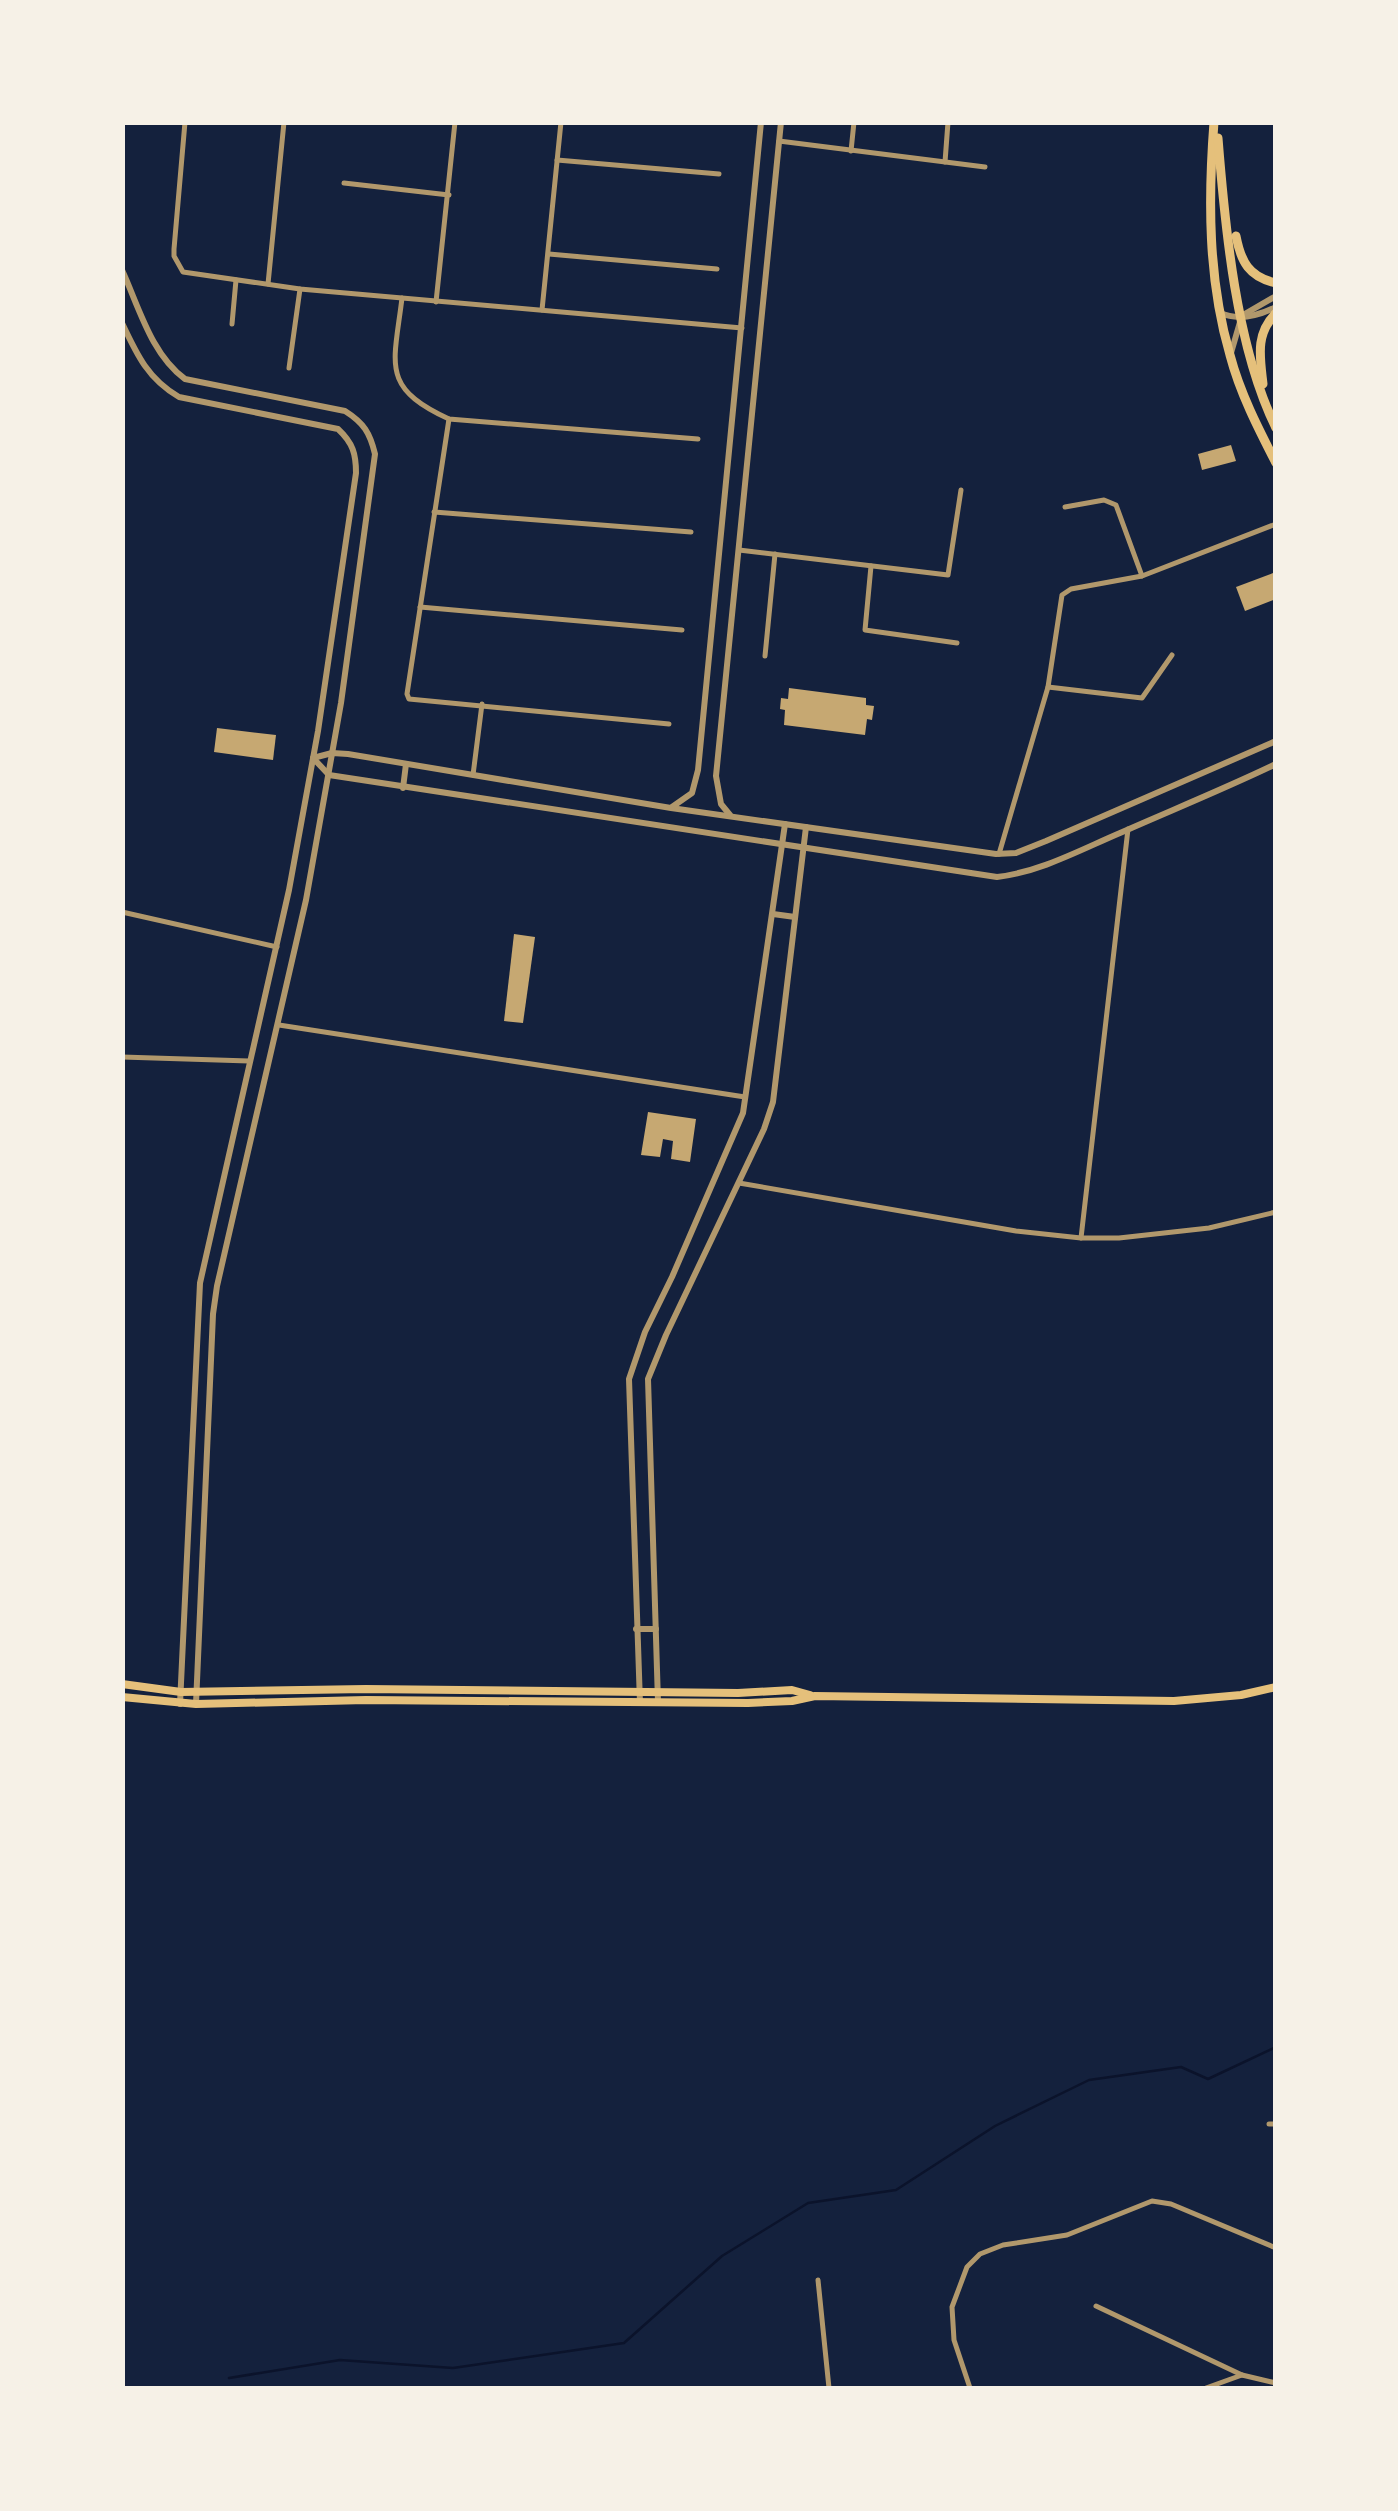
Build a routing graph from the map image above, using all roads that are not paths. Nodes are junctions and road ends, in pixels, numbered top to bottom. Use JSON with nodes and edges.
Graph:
{"nodes":[{"id":1,"x":185,"y":122,"type":"edge"},
{"id":2,"x":284,"y":122,"type":"edge"},
{"id":3,"x":455,"y":122,"type":"edge"},
{"id":4,"x":561,"y":122,"type":"edge"},
{"id":5,"x":761,"y":122,"type":"edge"},
{"id":6,"x":781,"y":122,"type":"edge"},
{"id":7,"x":854,"y":122,"type":"edge"},
{"id":8,"x":948,"y":122,"type":"edge"},
{"id":9,"x":1215,"y":122,"type":"edge"},
{"id":10,"x":779,"y":142,"type":"junction"},
{"id":11,"x":850,"y":151,"type":"junction"},
{"id":12,"x":558,"y":160,"type":"junction"},
{"id":13,"x":944,"y":162,"type":"junction"},
{"id":14,"x":986,"y":167,"type":"dead end"},
{"id":15,"x":719,"y":174,"type":"dead end"},
{"id":16,"x":344,"y":184,"type":"dead end"},
{"id":17,"x":449,"y":195,"type":"junction"},
{"id":18,"x":1225,"y":200,"type":"junction"},
{"id":19,"x":548,"y":254,"type":"junction"},
{"id":20,"x":717,"y":269,"type":"dead end"},
{"id":21,"x":122,"y":270,"type":"edge"},
{"id":22,"x":236,"y":280,"type":"junction"},
{"id":23,"x":1276,"y":283,"type":"edge"},
{"id":24,"x":268,"y":284,"type":"junction"},
{"id":25,"x":300,"y":289,"type":"junction"},
{"id":26,"x":1276,"y":296,"type":"edge"},
{"id":27,"x":402,"y":298,"type":"junction"},
{"id":28,"x":436,"y":302,"type":"junction"},
{"id":29,"x":542,"y":310,"type":"junction"},
{"id":30,"x":1276,"y":310,"type":"edge"},
{"id":31,"x":1220,"y":312,"type":"junction"},
{"id":32,"x":1242,"y":316,"type":"junction"},
{"id":33,"x":122,"y":322,"type":"edge"},
{"id":34,"x":232,"y":324,"type":"dead end"},
{"id":35,"x":742,"y":328,"type":"junction"},
{"id":36,"x":1230,"y":356,"type":"junction"},
{"id":37,"x":289,"y":368,"type":"dead end"},
{"id":38,"x":246,"y":392,"type":"junction"},
{"id":39,"x":1265,"y":407,"type":"junction"},
{"id":40,"x":244,"y":410,"type":"junction"},
{"id":41,"x":449,"y":419,"type":"junction"},
{"id":42,"x":732,"y":424,"type":"junction"},
{"id":43,"x":750,"y":426,"type":"junction"},
{"id":44,"x":1276,"y":428,"type":"edge"},
{"id":45,"x":698,"y":439,"type":"dead end"},
{"id":46,"x":1276,"y":463,"type":"edge"},
{"id":47,"x":960,"y":490,"type":"dead end"},
{"id":48,"x":1064,"y":507,"type":"dead end"},
{"id":49,"x":434,"y":512,"type":"junction"},
{"id":50,"x":1276,"y":524,"type":"edge"},
{"id":51,"x":691,"y":532,"type":"dead end"},
{"id":52,"x":737,"y":549,"type":"junction"},
{"id":53,"x":775,"y":554,"type":"junction"},
{"id":54,"x":871,"y":566,"type":"junction"},
{"id":55,"x":1142,"y":576,"type":"junction"},
{"id":56,"x":420,"y":607,"type":"junction"},
{"id":57,"x":682,"y":630,"type":"dead end"},
{"id":58,"x":957,"y":642,"type":"dead end"},
{"id":59,"x":1172,"y":654,"type":"dead end"},
{"id":60,"x":764,"y":656,"type":"dead end"},
{"id":61,"x":1048,"y":688,"type":"junction"},
{"id":62,"x":482,"y":704,"type":"junction"},
{"id":63,"x":669,"y":724,"type":"dead end"},
{"id":64,"x":1276,"y":741,"type":"edge"},
{"id":65,"x":332,"y":752,"type":"junction"},
{"id":66,"x":313,"y":758,"type":"junction"},
{"id":67,"x":406,"y":764,"type":"junction"},
{"id":68,"x":1276,"y":764,"type":"edge"},
{"id":69,"x":473,"y":774,"type":"junction"},
{"id":70,"x":329,"y":775,"type":"junction"},
{"id":71,"x":402,"y":788,"type":"junction"},
{"id":72,"x":671,"y":808,"type":"junction"},
{"id":73,"x":730,"y":816,"type":"junction"},
{"id":74,"x":785,"y":824,"type":"junction"},
{"id":75,"x":806,"y":827,"type":"junction"},
{"id":76,"x":1128,"y":829,"type":"junction"},
{"id":77,"x":782,"y":845,"type":"junction"},
{"id":78,"x":803,"y":848,"type":"junction"},
{"id":79,"x":999,"y":854,"type":"junction"},
{"id":80,"x":122,"y":912,"type":"edge"},
{"id":81,"x":774,"y":914,"type":"junction"},
{"id":82,"x":795,"y":917,"type":"junction"},
{"id":83,"x":277,"y":947,"type":"junction"},
{"id":84,"x":279,"y":1025,"type":"junction"},
{"id":85,"x":122,"y":1057,"type":"edge"},
{"id":86,"x":252,"y":1061,"type":"junction"},
{"id":87,"x":746,"y":1097,"type":"junction"},
{"id":88,"x":230,"y":1153,"type":"junction"},
{"id":89,"x":246,"y":1158,"type":"junction"},
{"id":90,"x":740,"y":1182,"type":"junction"},
{"id":91,"x":1276,"y":1212,"type":"edge"},
{"id":92,"x":1080,"y":1238,"type":"junction"},
{"id":93,"x":188,"y":1528,"type":"junction"},
{"id":94,"x":204,"y":1529,"type":"junction"},
{"id":95,"x":636,"y":1629,"type":"junction"},
{"id":96,"x":656,"y":1629,"type":"junction"},
{"id":97,"x":122,"y":1684,"type":"edge"},
{"id":98,"x":1276,"y":1687,"type":"edge"},
{"id":99,"x":180,"y":1692,"type":"junction"},
{"id":100,"x":196,"y":1692,"type":"junction"},
{"id":101,"x":640,"y":1692,"type":"junction"},
{"id":102,"x":122,"y":1697,"type":"edge"},
{"id":103,"x":658,"y":1697,"type":"junction"},
{"id":104,"x":640,"y":1703,"type":"junction"},
{"id":105,"x":180,"y":1704,"type":"junction"},
{"id":106,"x":196,"y":1704,"type":"junction"},
{"id":107,"x":1276,"y":2248,"type":"edge"},
{"id":108,"x":818,"y":2280,"type":"dead end"},
{"id":109,"x":1096,"y":2306,"type":"dead end"},
{"id":110,"x":1242,"y":2375,"type":"junction"},
{"id":111,"x":1276,"y":2383,"type":"edge"},
{"id":112,"x":830,"y":2388,"type":"edge"},
{"id":113,"x":970,"y":2388,"type":"edge"},
{"id":114,"x":1206,"y":2388,"type":"edge"}],
"edges":[{"from":1,"to":22,"type":"street"},
{"from":2,"to":24,"type":"street"},
{"from":3,"to":17,"type":"street"},
{"from":4,"to":12,"type":"street"},
{"from":5,"to":35,"type":"street"},
{"from":6,"to":10,"type":"street"},
{"from":7,"to":11,"type":"street"},
{"from":8,"to":13,"type":"street"},
{"from":9,"to":18,"type":"main road"},
{"from":9,"to":31,"type":"main road"},
{"from":10,"to":11,"type":"street"},
{"from":10,"to":43,"type":"street"},
{"from":11,"to":13,"type":"street"},
{"from":12,"to":15,"type":"street"},
{"from":12,"to":19,"type":"street"},
{"from":13,"to":14,"type":"street"},
{"from":16,"to":17,"type":"street"},
{"from":17,"to":28,"type":"street"},
{"from":18,"to":23,"type":"main road"},
{"from":18,"to":32,"type":"main road"},
{"from":19,"to":20,"type":"street"},
{"from":19,"to":29,"type":"street"},
{"from":21,"to":38,"type":"street"},
{"from":22,"to":24,"type":"street"},
{"from":22,"to":34,"type":"street"},
{"from":24,"to":25,"type":"street"},
{"from":25,"to":27,"type":"street"},
{"from":25,"to":37,"type":"street"},
{"from":26,"to":32,"type":"street"},
{"from":27,"to":28,"type":"street"},
{"from":27,"to":41,"type":"street"},
{"from":28,"to":29,"type":"street"},
{"from":29,"to":35,"type":"street"},
{"from":30,"to":32,"type":"street"},
{"from":30,"to":39,"type":"main road"},
{"from":31,"to":32,"type":"street"},
{"from":31,"to":36,"type":"main road"},
{"from":32,"to":36,"type":"street"},
{"from":32,"to":39,"type":"main road"},
{"from":33,"to":40,"type":"street"},
{"from":35,"to":42,"type":"street"},
{"from":36,"to":46,"type":"main road"},
{"from":38,"to":40,"type":"street"},
{"from":38,"to":65,"type":"street"},
{"from":39,"to":44,"type":"main road"},
{"from":40,"to":66,"type":"street"},
{"from":41,"to":45,"type":"street"},
{"from":41,"to":49,"type":"street"},
{"from":42,"to":43,"type":"street"},
{"from":42,"to":72,"type":"street"},
{"from":43,"to":52,"type":"street"},
{"from":47,"to":54,"type":"street"},
{"from":48,"to":55,"type":"street"},
{"from":49,"to":51,"type":"street"},
{"from":49,"to":56,"type":"street"},
{"from":50,"to":55,"type":"street"},
{"from":52,"to":53,"type":"street"},
{"from":52,"to":73,"type":"street"},
{"from":53,"to":54,"type":"street"},
{"from":53,"to":60,"type":"street"},
{"from":54,"to":58,"type":"street"},
{"from":55,"to":61,"type":"street"},
{"from":56,"to":57,"type":"street"},
{"from":56,"to":62,"type":"street"},
{"from":59,"to":61,"type":"street"},
{"from":61,"to":79,"type":"street"},
{"from":62,"to":63,"type":"street"},
{"from":62,"to":69,"type":"street"},
{"from":64,"to":79,"type":"street"},
{"from":65,"to":66,"type":"street"},
{"from":65,"to":67,"type":"street"},
{"from":65,"to":70,"type":"street"},
{"from":66,"to":70,"type":"street"},
{"from":66,"to":83,"type":"street"},
{"from":67,"to":69,"type":"street"},
{"from":67,"to":71,"type":"street"},
{"from":68,"to":76,"type":"street"},
{"from":69,"to":72,"type":"street"},
{"from":70,"to":71,"type":"street"},
{"from":70,"to":84,"type":"street"},
{"from":71,"to":77,"type":"street"},
{"from":72,"to":73,"type":"street"},
{"from":73,"to":74,"type":"street"},
{"from":74,"to":75,"type":"street"},
{"from":74,"to":77,"type":"street"},
{"from":75,"to":78,"type":"street"},
{"from":75,"to":79,"type":"street"},
{"from":76,"to":78,"type":"street"},
{"from":76,"to":92,"type":"street"},
{"from":77,"to":78,"type":"street"},
{"from":77,"to":81,"type":"street"},
{"from":78,"to":82,"type":"street"},
{"from":80,"to":83,"type":"street"},
{"from":81,"to":82,"type":"street"},
{"from":81,"to":87,"type":"street"},
{"from":82,"to":90,"type":"street"},
{"from":83,"to":86,"type":"street"},
{"from":84,"to":87,"type":"street"},
{"from":84,"to":89,"type":"street"},
{"from":85,"to":86,"type":"street"},
{"from":86,"to":88,"type":"street"},
{"from":87,"to":95,"type":"street"},
{"from":88,"to":89,"type":"street"},
{"from":88,"to":93,"type":"street"},
{"from":89,"to":94,"type":"street"},
{"from":90,"to":92,"type":"street"},
{"from":90,"to":96,"type":"street"},
{"from":91,"to":92,"type":"street"},
{"from":93,"to":94,"type":"street"},
{"from":93,"to":99,"type":"street"},
{"from":94,"to":100,"type":"street"},
{"from":95,"to":96,"type":"street"},
{"from":95,"to":101,"type":"street"},
{"from":96,"to":103,"type":"street"},
{"from":97,"to":99,"type":"main road"},
{"from":98,"to":103,"type":"main road"},
{"from":99,"to":100,"type":"main road"},
{"from":99,"to":105,"type":"street"},
{"from":100,"to":101,"type":"main road"},
{"from":100,"to":106,"type":"street"},
{"from":101,"to":103,"type":"main road"},
{"from":101,"to":104,"type":"street"},
{"from":102,"to":105,"type":"main road"},
{"from":103,"to":104,"type":"main road"},
{"from":104,"to":106,"type":"main road"},
{"from":105,"to":106,"type":"main road"},
{"from":107,"to":113,"type":"street"},
{"from":108,"to":112,"type":"street"},
{"from":109,"to":110,"type":"street"},
{"from":110,"to":111,"type":"street"},
{"from":110,"to":114,"type":"street"}]}
